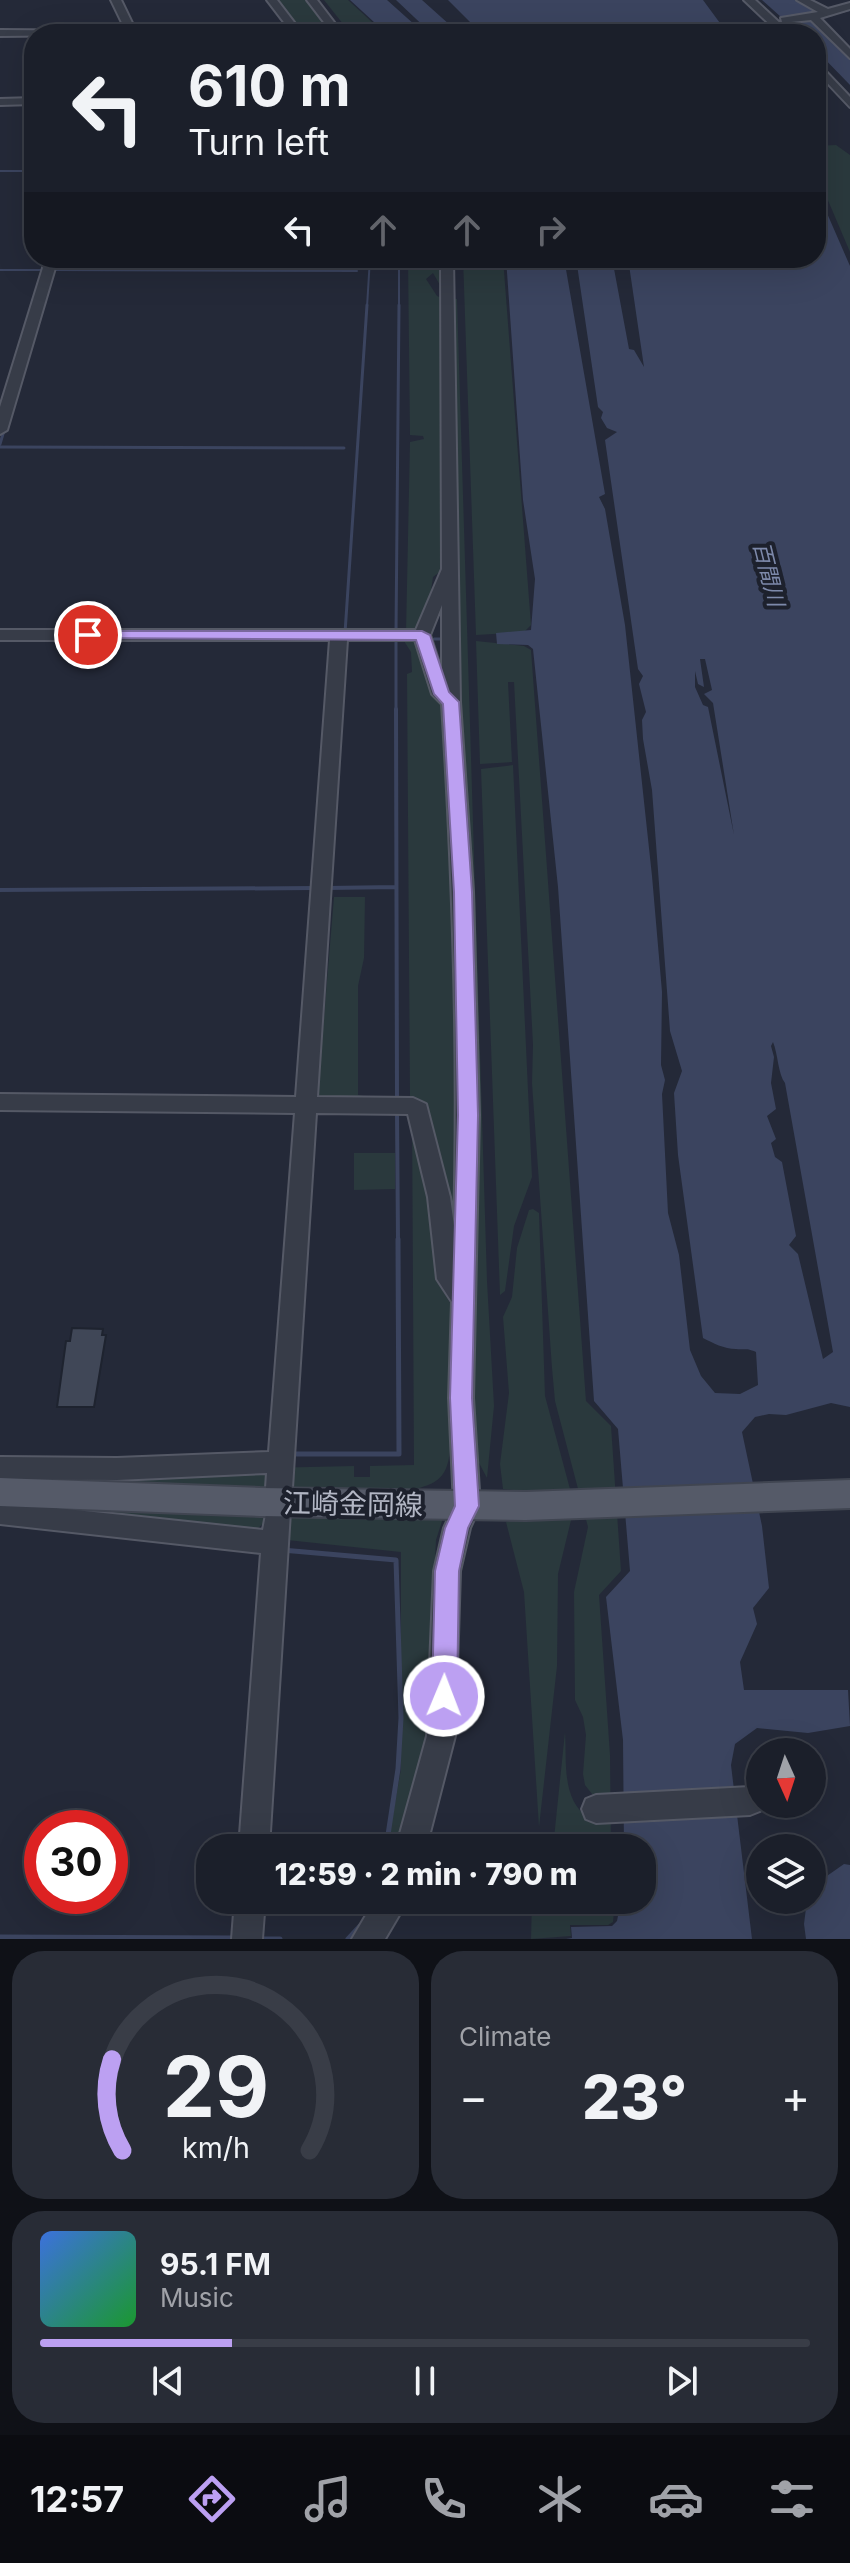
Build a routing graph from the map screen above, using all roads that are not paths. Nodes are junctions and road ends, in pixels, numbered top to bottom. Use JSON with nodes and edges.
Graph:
{"nodes":[{"id":1,"x":116,"y":0,"type":"edge"},
{"id":2,"x":272,"y":0,"type":"edge"},
{"id":3,"x":312,"y":0,"type":"edge"},
{"id":4,"x":750,"y":0,"type":"edge"},
{"id":5,"x":802,"y":0,"type":"edge"},
{"id":6,"x":850,"y":6,"type":"edge"},
{"id":7,"x":825,"y":12,"type":"junction"},
{"id":8,"x":812,"y":17,"type":"junction"},
{"id":9,"x":786,"y":20,"type":"junction"},
{"id":10,"x":130,"y":24,"type":"edge"},
{"id":11,"x":290,"y":24,"type":"edge"},
{"id":12,"x":330,"y":24,"type":"edge"},
{"id":13,"x":775,"y":24,"type":"edge"},
{"id":14,"x":788,"y":24,"type":"edge"},
{"id":15,"x":819,"y":24,"type":"edge"},
{"id":16,"x":826,"y":31,"type":"edge"},
{"id":17,"x":0,"y":33,"type":"edge"},
{"id":18,"x":24,"y":33,"type":"edge"},
{"id":19,"x":850,"y":55,"type":"edge"},
{"id":20,"x":826,"y":76,"type":"edge"},
{"id":21,"x":24,"y":101,"type":"edge"},
{"id":22,"x":0,"y":102,"type":"edge"},
{"id":23,"x":850,"y":104,"type":"edge"},
{"id":24,"x":49,"y":268,"type":"edge"},
{"id":25,"x":447,"y":268,"type":"edge"},
{"id":26,"x":0,"y":430,"type":"edge"},
{"id":27,"x":450,"y":569,"type":"junction"},
{"id":28,"x":0,"y":635,"type":"edge"},
{"id":29,"x":422,"y":635,"type":"junction"},
{"id":30,"x":341,"y":638,"type":"junction"},
{"id":31,"x":451,"y":702,"type":"junction"},
{"id":32,"x":0,"y":1102,"type":"edge"},
{"id":33,"x":310,"y":1105,"type":"junction"},
{"id":34,"x":462,"y":1299,"type":"junction"},
{"id":35,"x":280,"y":1462,"type":"junction"},
{"id":36,"x":0,"y":1468,"type":"edge"},
{"id":37,"x":0,"y":1492,"type":"edge"},
{"id":38,"x":850,"y":1494,"type":"edge"},
{"id":39,"x":467,"y":1506,"type":"junction"},
{"id":40,"x":0,"y":1513,"type":"edge"},
{"id":41,"x":273,"y":1543,"type":"junction"},
{"id":42,"x":746,"y":1801,"type":"edge"},
{"id":43,"x":596,"y":1809,"type":"dead end"},
{"id":44,"x":255,"y":1834,"type":"edge"},
{"id":45,"x":415,"y":1834,"type":"edge"},
{"id":46,"x":249,"y":1914,"type":"edge"},
{"id":47,"x":384,"y":1914,"type":"edge"},
{"id":48,"x":247,"y":1939,"type":"edge"},
{"id":49,"x":367,"y":1939,"type":"edge"}],
"edges":[{"from":1,"to":10,"type":"street"},
{"from":2,"to":11,"type":"street"},
{"from":3,"to":12,"type":"street"},
{"from":4,"to":9,"type":"street"},
{"from":4,"to":13,"type":"street"},
{"from":5,"to":7,"type":"street"},
{"from":6,"to":7,"type":"street"},
{"from":7,"to":8,"type":"street"},
{"from":8,"to":9,"type":"street"},
{"from":8,"to":15,"type":"street"},
{"from":9,"to":14,"type":"street"},
{"from":16,"to":19,"type":"street"},
{"from":17,"to":18,"type":"street"},
{"from":20,"to":23,"type":"street"},
{"from":21,"to":22,"type":"street"},
{"from":24,"to":26,"type":"street"},
{"from":25,"to":27,"type":"street"},
{"from":27,"to":29,"type":"street"},
{"from":27,"to":31,"type":"street"},
{"from":28,"to":30,"type":"street"},
{"from":29,"to":30,"type":"street"},
{"from":29,"to":31,"type":"street"},
{"from":30,"to":33,"type":"street"},
{"from":31,"to":34,"type":"street"},
{"from":32,"to":33,"type":"street"},
{"from":33,"to":34,"type":"street"},
{"from":33,"to":35,"type":"street"},
{"from":34,"to":39,"type":"street"},
{"from":35,"to":36,"type":"street"},
{"from":35,"to":41,"type":"street"},
{"from":37,"to":39,"type":"main road","name":"江崎金岡線"},
{"from":38,"to":39,"type":"main road","name":"江崎金岡線"},
{"from":39,"to":45,"type":"street"},
{"from":40,"to":41,"type":"street"},
{"from":41,"to":44,"type":"street"},
{"from":42,"to":43,"type":"street"},
{"from":46,"to":48,"type":"street"},
{"from":47,"to":49,"type":"street"}]}
